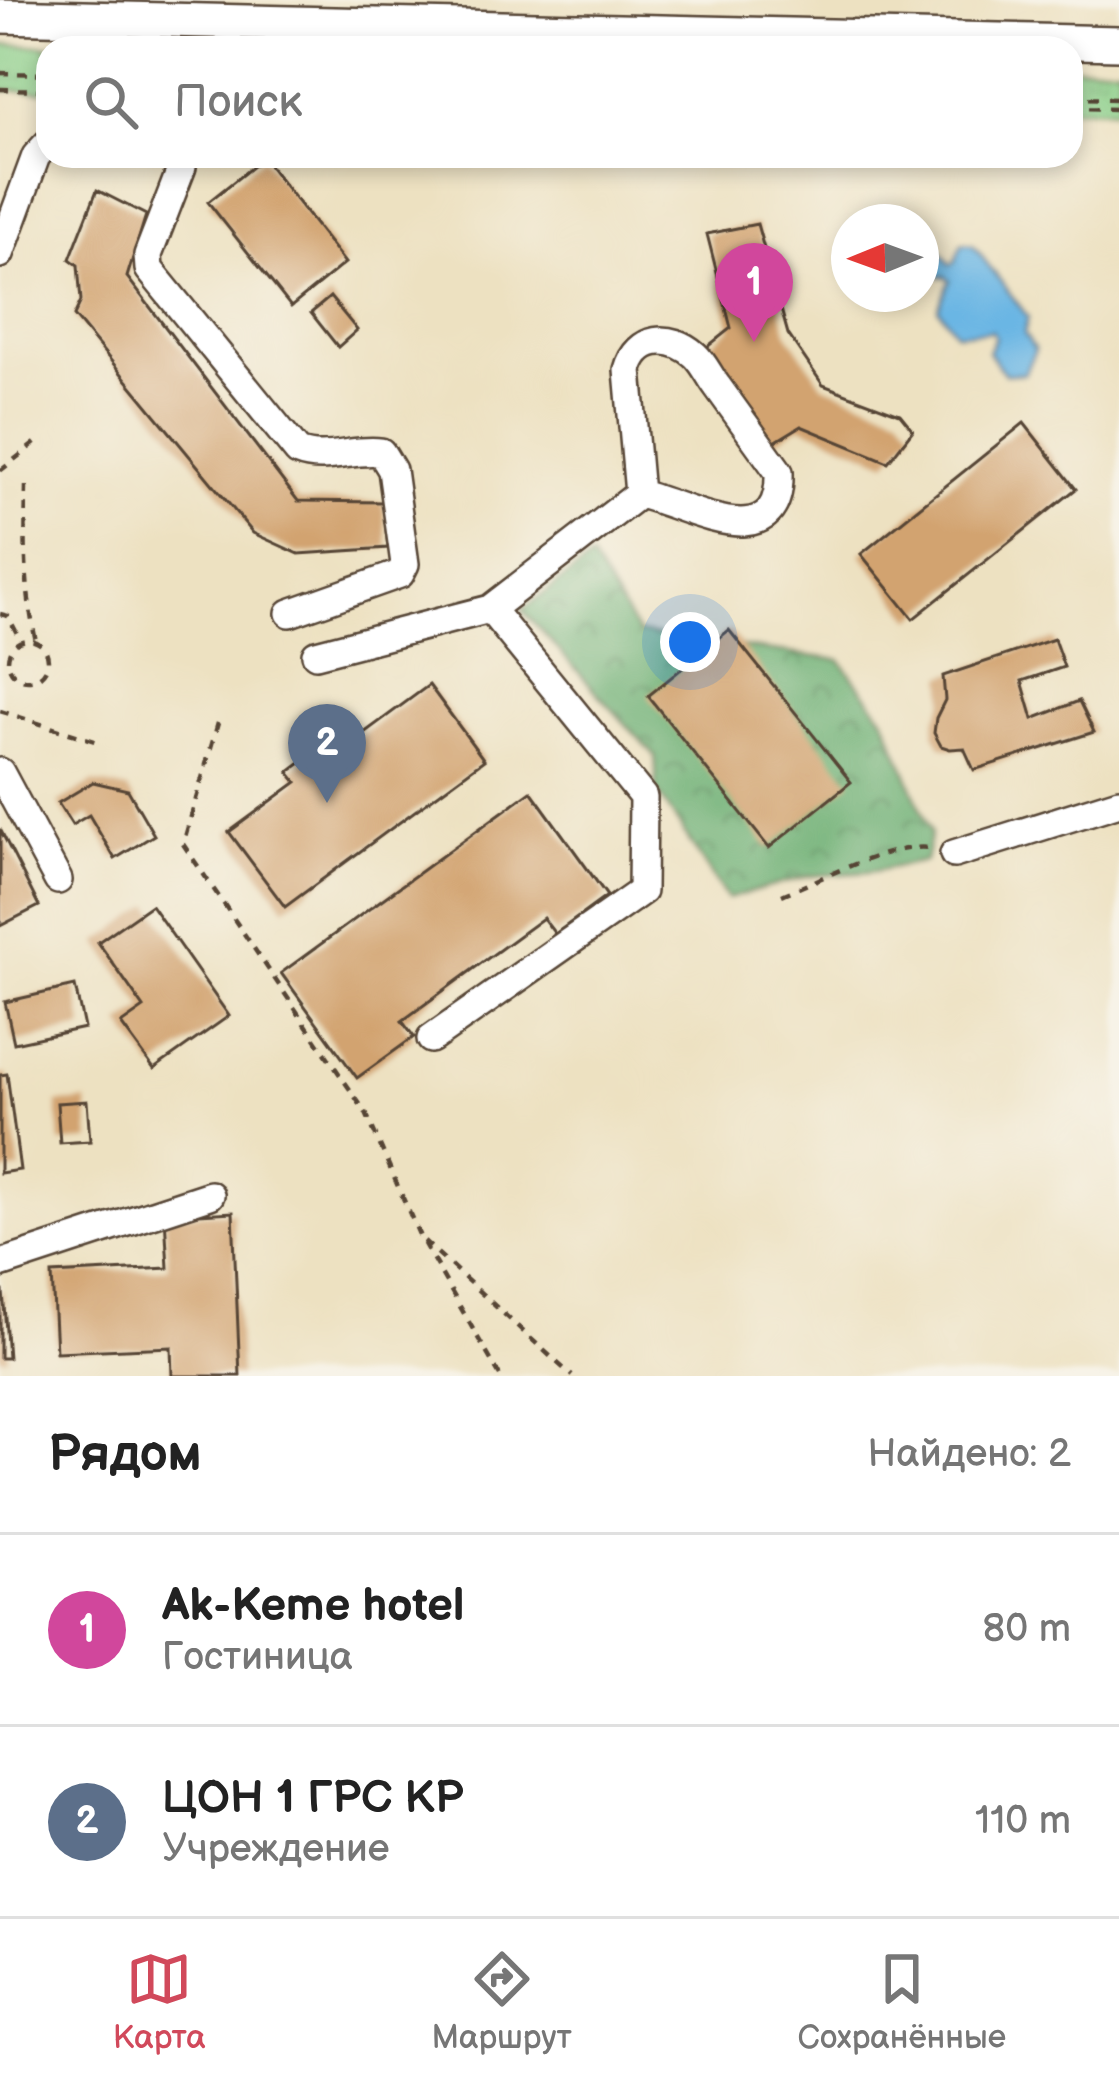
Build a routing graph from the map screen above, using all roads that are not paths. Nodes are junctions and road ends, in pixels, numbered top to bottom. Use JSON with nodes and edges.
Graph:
{"nodes":[{"id":1,"x":37,"y":8,"type":"edge"},
{"id":2,"x":0,"y":16,"type":"edge"},
{"id":3,"x":903,"y":36,"type":"edge"},
{"id":4,"x":1083,"y":42,"type":"edge"},
{"id":5,"x":1119,"y":43,"type":"edge"},
{"id":6,"x":36,"y":157,"type":"edge"},
{"id":7,"x":182,"y":168,"type":"edge"},
{"id":8,"x":0,"y":254,"type":"edge"},
{"id":9,"x":639,"y":494,"type":"junction"},
{"id":10,"x":490,"y":609,"type":"junction"},
{"id":11,"x":290,"y":613,"type":"dead end"},
{"id":12,"x":316,"y":654,"type":"dead end"},
{"id":13,"x":0,"y":772,"type":"edge"},
{"id":14,"x":1119,"y":802,"type":"edge"},
{"id":15,"x":954,"y":854,"type":"road end"},
{"id":16,"x":58,"y":880,"type":"dead end"},
{"id":17,"x":431,"y":1039,"type":"dead end"},
{"id":18,"x":210,"y":1195,"type":"dead end"},
{"id":19,"x":0,"y":1264,"type":"edge"}],
"edges":[{"from":1,"to":2,"type":"main road"},
{"from":1,"to":3,"type":"main road"},
{"from":4,"to":5,"type":"main road"},
{"from":6,"to":8,"type":"lane"},
{"from":7,"to":11,"type":"lane"},
{"from":9,"to":9,"type":"lane"},
{"from":9,"to":10,"type":"lane"},
{"from":10,"to":12,"type":"lane"},
{"from":10,"to":17,"type":"lane"},
{"from":13,"to":16,"type":"lane"},
{"from":14,"to":15,"type":"lane"},
{"from":18,"to":19,"type":"lane"}]}
